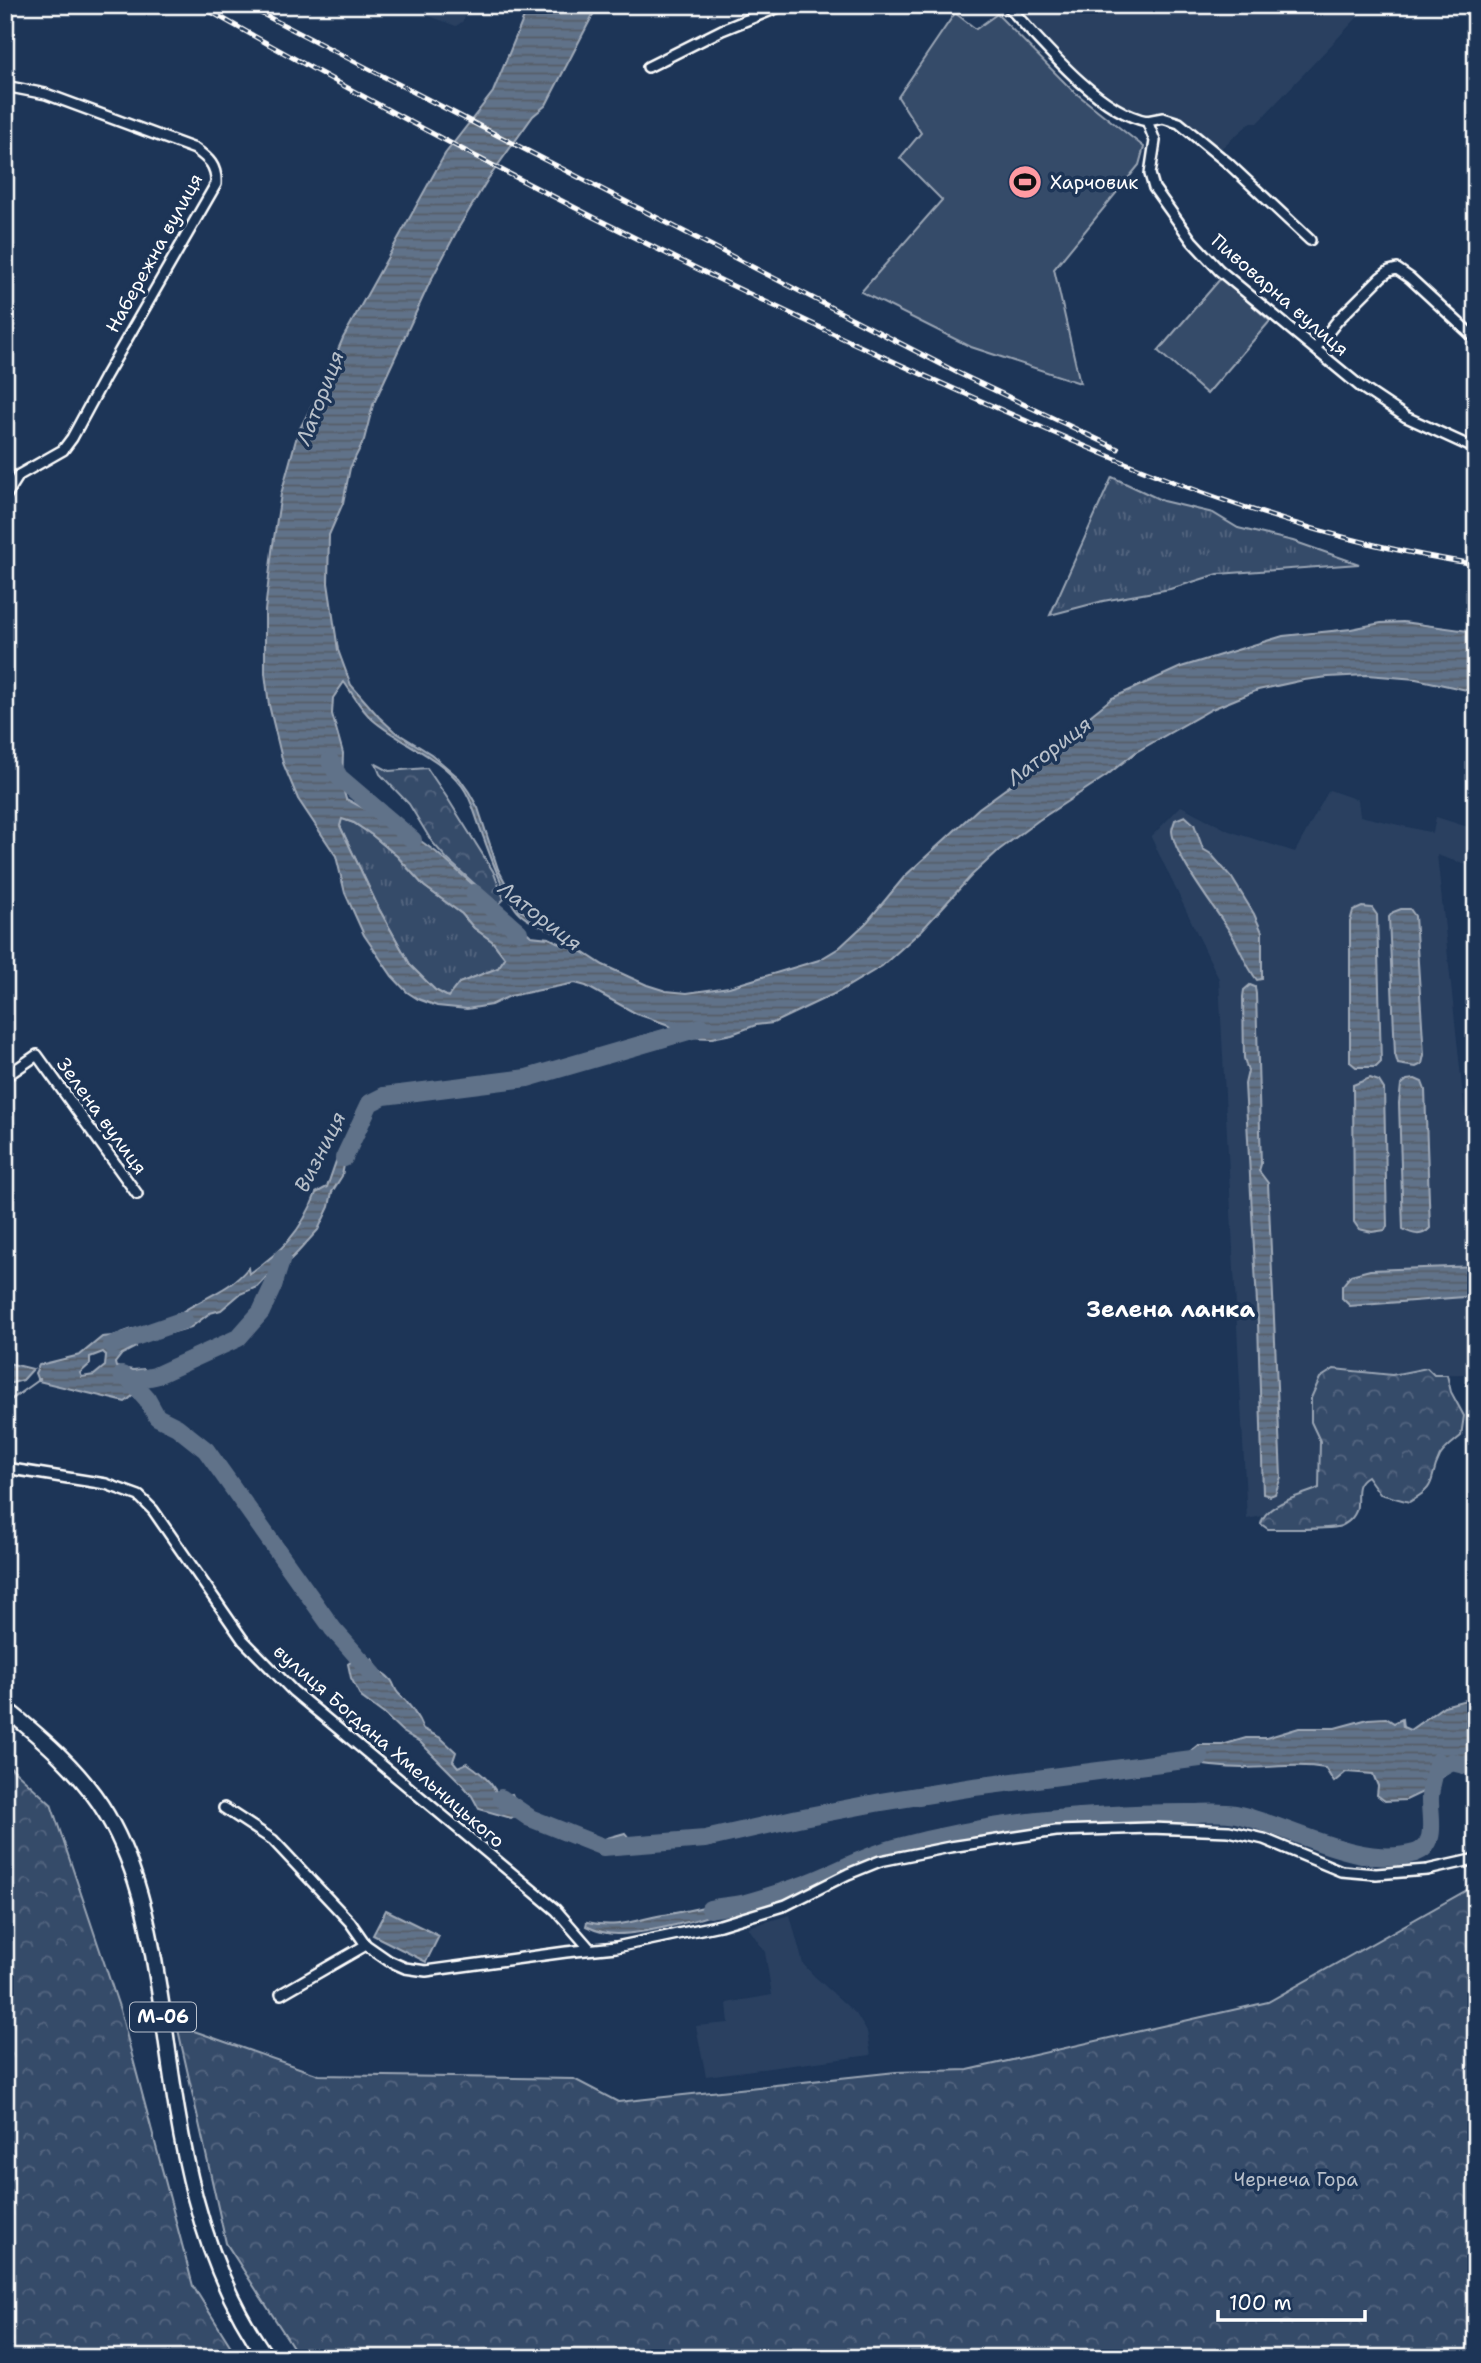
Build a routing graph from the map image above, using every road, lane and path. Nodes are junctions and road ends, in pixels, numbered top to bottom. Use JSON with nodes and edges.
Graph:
{"nodes":[{"id":1,"x":785,"y":5,"type":"edge"},
{"id":2,"x":1007,"y":5,"type":"edge"},
{"id":3,"x":648,"y":67,"type":"dead end"},
{"id":4,"x":5,"y":86,"type":"edge"},
{"id":5,"x":1147,"y":121,"type":"junction"},
{"id":6,"x":1310,"y":240,"type":"dead end"},
{"id":7,"x":1476,"y":339,"type":"edge"},
{"id":8,"x":1315,"y":349,"type":"junction"},
{"id":9,"x":1476,"y":449,"type":"edge"},
{"id":10,"x":5,"y":496,"type":"edge"},
{"id":11,"x":5,"y":1077,"type":"edge"},
{"id":12,"x":138,"y":1194,"type":"dead end"},
{"id":13,"x":5,"y":1468,"type":"edge"},
{"id":14,"x":5,"y":1708,"type":"edge"},
{"id":15,"x":224,"y":1808,"type":"dead end"},
{"id":16,"x":1476,"y":1859,"type":"edge"},
{"id":17,"x":366,"y":1945,"type":"junction"},
{"id":18,"x":590,"y":1949,"type":"junction"},
{"id":19,"x":281,"y":1994,"type":"dead end"},
{"id":20,"x":267,"y":2358,"type":"edge"}],
"edges":[{"from":1,"to":3,"type":"street"},
{"from":2,"to":5,"type":"street"},
{"from":4,"to":10,"type":"street","name":"Набережна вулиця"},
{"from":5,"to":6,"type":"street"},
{"from":5,"to":8,"type":"street","name":"Пивоварна вулиця"},
{"from":7,"to":8,"type":"street"},
{"from":8,"to":9,"type":"street","name":"Пивоварна вулиця"},
{"from":11,"to":12,"type":"street","name":"Зелена вулиця"},
{"from":13,"to":18,"type":"street","name":"вулиця Богдана Хмельницького"},
{"from":14,"to":20,"type":"highway","number":"М-06"},
{"from":15,"to":17,"type":"street"},
{"from":16,"to":18,"type":"street"},
{"from":17,"to":18,"type":"street"},
{"from":17,"to":19,"type":"street"}]}
